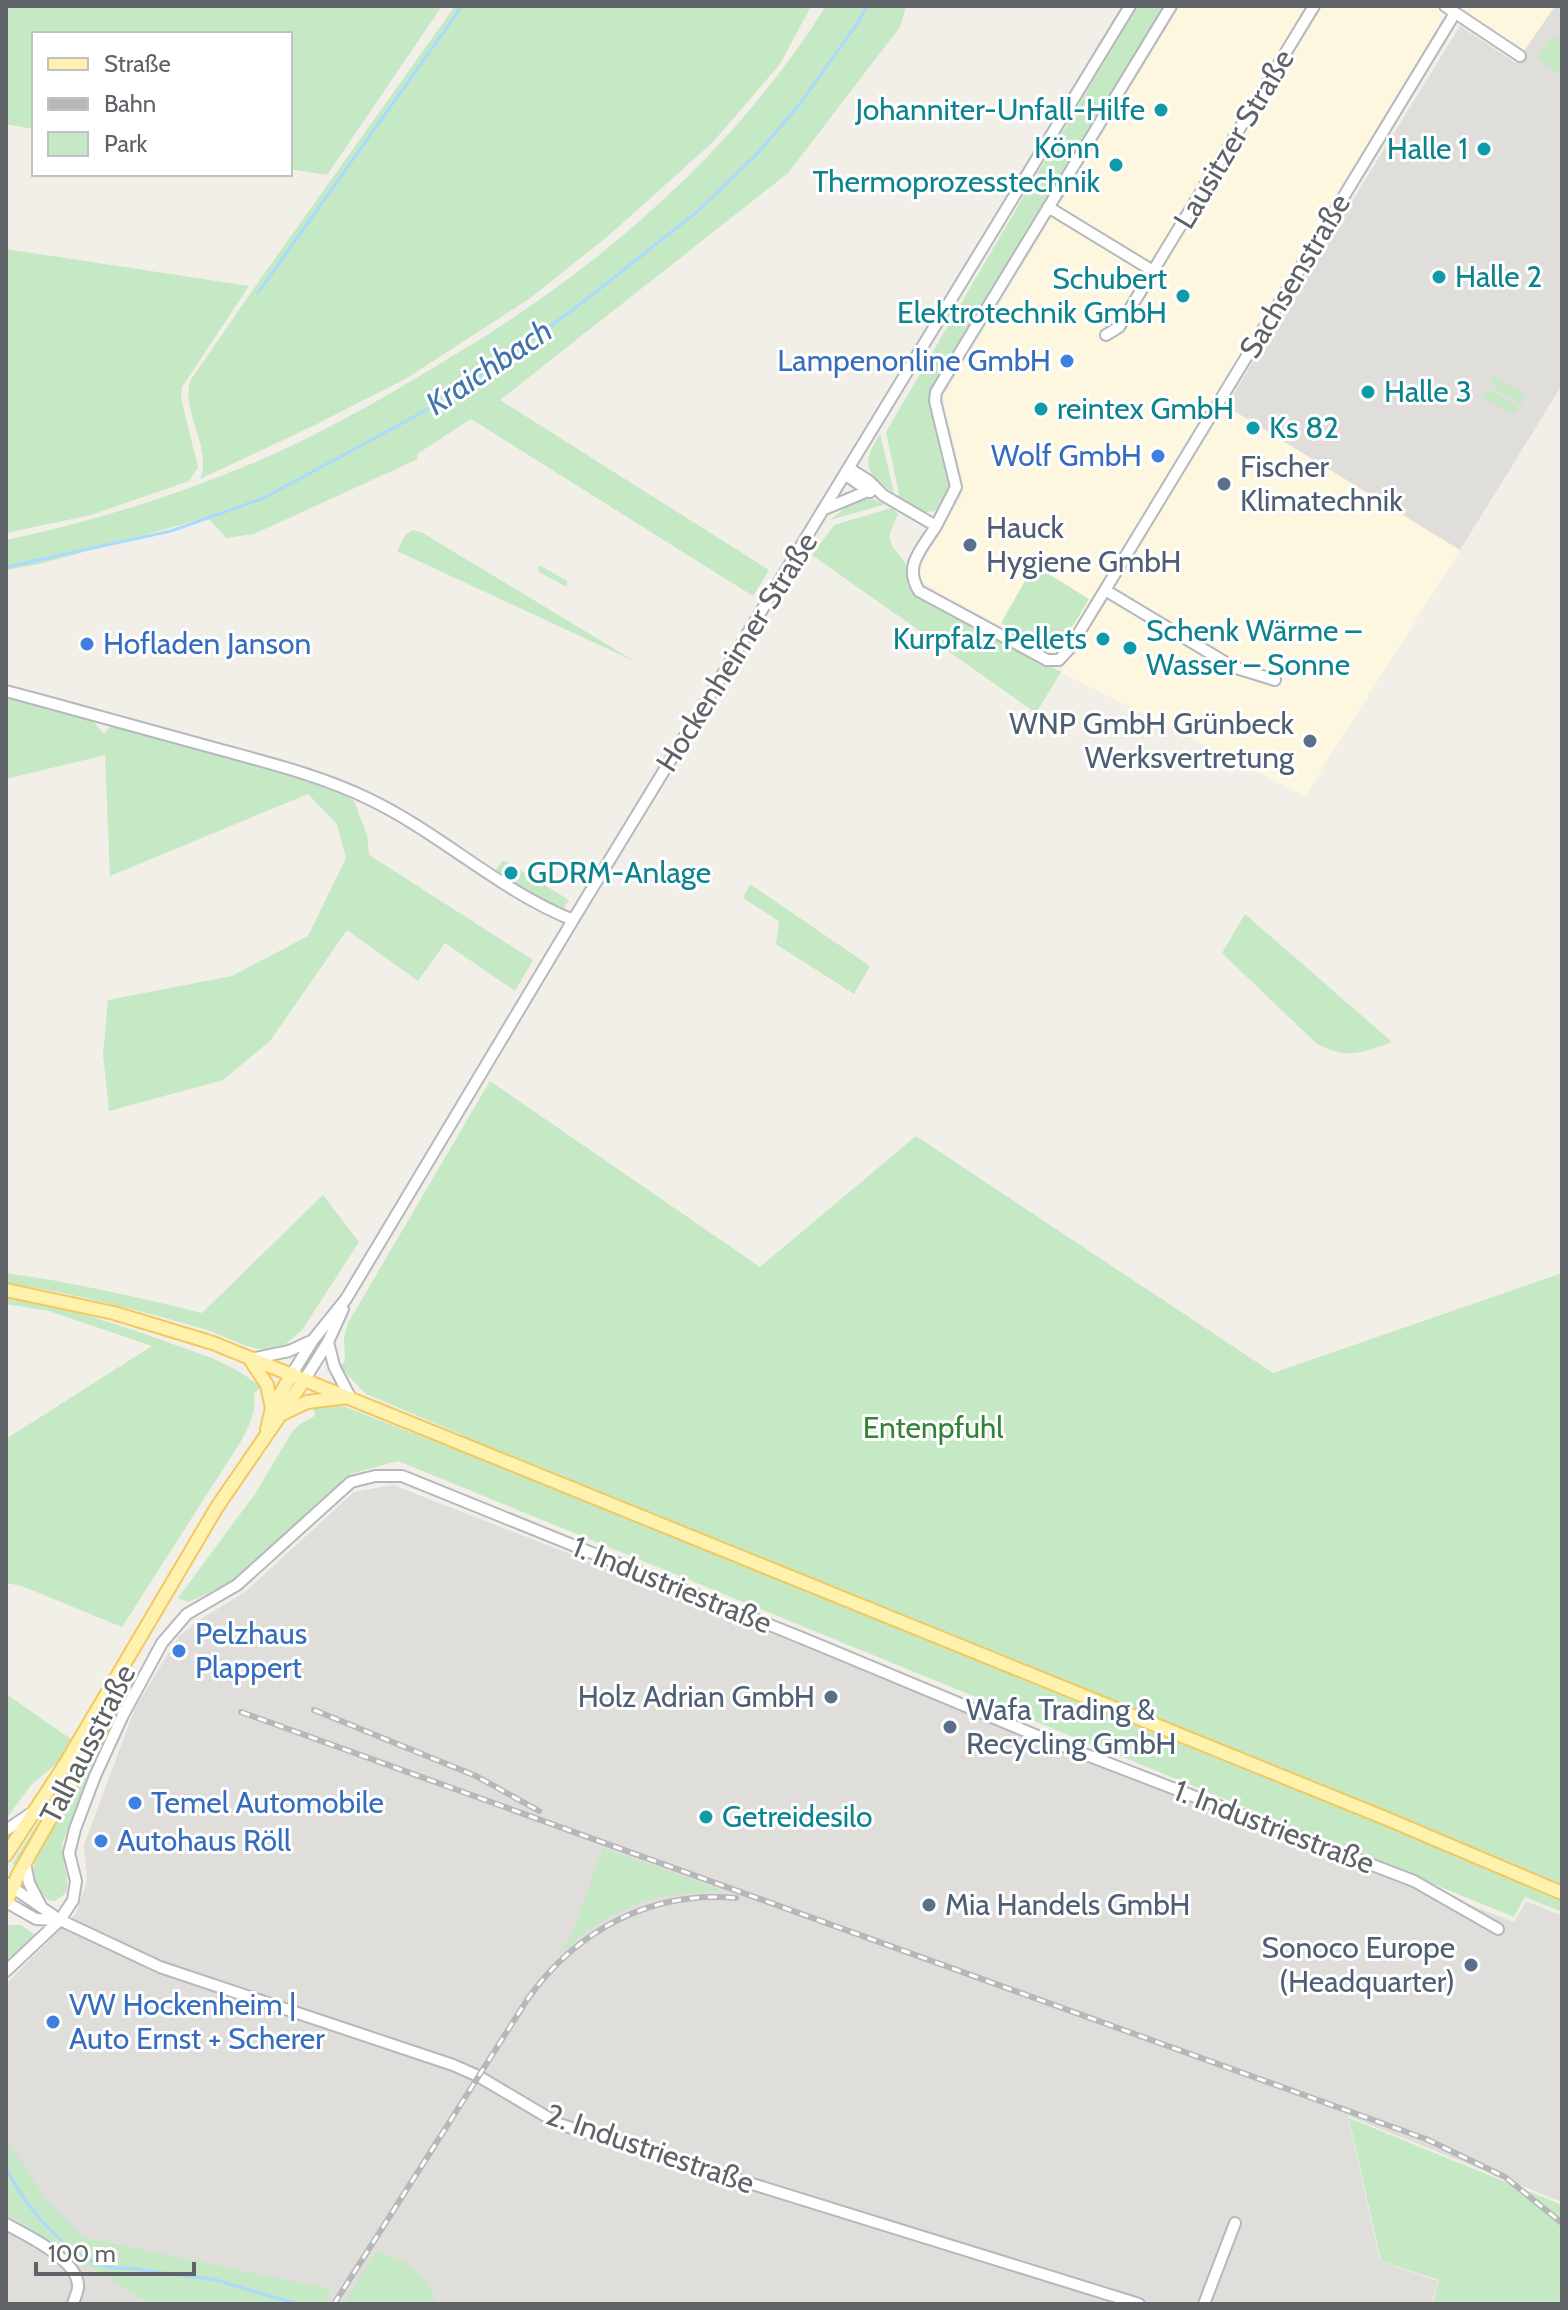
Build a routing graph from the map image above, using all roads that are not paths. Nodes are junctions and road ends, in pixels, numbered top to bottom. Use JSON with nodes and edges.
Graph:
{"nodes":[{"id":1,"x":1130,"y":6,"type":"edge"},
{"id":2,"x":1171,"y":6,"type":"edge"},
{"id":3,"x":1314,"y":6,"type":"edge"},
{"id":4,"x":1450,"y":9,"type":"edge"},
{"id":5,"x":1520,"y":56,"type":"dead end"},
{"id":6,"x":1048,"y":207,"type":"junction"},
{"id":7,"x":1153,"y":271,"type":"junction"},
{"id":8,"x":1106,"y":335,"type":"dead end"},
{"id":9,"x":848,"y":472,"type":"junction"},
{"id":10,"x":868,"y":491,"type":"junction"},
{"id":11,"x":883,"y":495,"type":"junction"},
{"id":12,"x":825,"y":509,"type":"junction"},
{"id":13,"x":936,"y":526,"type":"junction"},
{"id":14,"x":1105,"y":590,"type":"junction"},
{"id":15,"x":1275,"y":680,"type":"dead end"},
{"id":16,"x":6,"y":691,"type":"edge"},
{"id":17,"x":573,"y":920,"type":"junction"},
{"id":18,"x":6,"y":1290,"type":"edge"},
{"id":19,"x":346,"y":1299,"type":"junction"},
{"id":20,"x":313,"y":1340,"type":"junction"},
{"id":21,"x":328,"y":1342,"type":"junction"},
{"id":22,"x":250,"y":1359,"type":"junction"},
{"id":23,"x":292,"y":1374,"type":"junction"},
{"id":24,"x":305,"y":1379,"type":"junction"},
{"id":25,"x":350,"y":1397,"type":"junction"},
{"id":26,"x":277,"y":1411,"type":"junction"},
{"id":27,"x":138,"y":1639,"type":"junction"},
{"id":28,"x":35,"y":1810,"type":"junction"},
{"id":29,"x":6,"y":1830,"type":"edge"},
{"id":30,"x":1333,"y":1837,"type":"dead end"},
{"id":31,"x":1325,"y":1847,"type":"junction"},
{"id":32,"x":6,"y":1855,"type":"edge"},
{"id":33,"x":25,"y":1863,"type":"junction"},
{"id":34,"x":9,"y":1885,"type":"edge"},
{"id":35,"x":1562,"y":1893,"type":"edge"},
{"id":36,"x":6,"y":1902,"type":"edge"},
{"id":37,"x":42,"y":1907,"type":"junction"},
{"id":38,"x":60,"y":1920,"type":"junction"},
{"id":39,"x":1498,"y":1929,"type":"dead end"},
{"id":40,"x":6,"y":1971,"type":"edge"},
{"id":41,"x":1235,"y":2223,"type":"dead end"},
{"id":42,"x":6,"y":2224,"type":"edge"},
{"id":43,"x":73,"y":2304,"type":"edge"},
{"id":44,"x":1139,"y":2304,"type":"edge"},
{"id":45,"x":1204,"y":2304,"type":"edge"}],
"edges":[{"from":1,"to":9,"type":"street","name":"Hockenheimer Straße"},
{"from":2,"to":6,"type":"street"},
{"from":3,"to":7,"type":"street","name":"Lausitzer Straße"},
{"from":4,"to":5,"type":"street"},
{"from":4,"to":14,"type":"street","name":"Sachsenstraße"},
{"from":6,"to":7,"type":"street"},
{"from":6,"to":13,"type":"street"},
{"from":7,"to":8,"type":"street","name":"Lausitzer Straße"},
{"from":9,"to":10,"type":"street"},
{"from":9,"to":11,"type":"street"},
{"from":9,"to":12,"type":"street","name":"Hockenheimer Straße"},
{"from":10,"to":11,"type":"street"},
{"from":10,"to":12,"type":"street"},
{"from":11,"to":13,"type":"street"},
{"from":12,"to":17,"type":"street","name":"Hockenheimer Straße"},
{"from":13,"to":14,"type":"street","name":"Sachsenstraße"},
{"from":14,"to":15,"type":"street"},
{"from":16,"to":17,"type":"street"},
{"from":17,"to":19,"type":"street","name":"Hockenheimer Straße"},
{"from":18,"to":22,"type":"main road"},
{"from":19,"to":20,"type":"street","name":"Hockenheimer Straße"},
{"from":19,"to":21,"type":"street","name":"Hockenheimer Straße"},
{"from":20,"to":22,"type":"street"},
{"from":20,"to":23,"type":"street","name":"Hockenheimer Straße"},
{"from":21,"to":24,"type":"street","name":"Hockenheimer Straße"},
{"from":21,"to":25,"type":"street"},
{"from":22,"to":23,"type":"main road"},
{"from":22,"to":26,"type":"main road"},
{"from":23,"to":24,"type":"main road"},
{"from":23,"to":26,"type":"main road","name":"Hockenheimer Straße"},
{"from":24,"to":25,"type":"main road"},
{"from":24,"to":26,"type":"main road","name":"Hockenheimer Straße"},
{"from":25,"to":26,"type":"main road"},
{"from":25,"to":35,"type":"main road"},
{"from":26,"to":27,"type":"main road","name":"Hockenheimer Straße"},
{"from":27,"to":28,"type":"main road","name":"Talhausstraße"},
{"from":27,"to":33,"type":"main road","name":"Talhausstraße"},
{"from":28,"to":29,"type":"street"},
{"from":28,"to":32,"type":"main road","name":"Talhausstraße"},
{"from":30,"to":31,"type":"street"},
{"from":31,"to":38,"type":"street","name":"1. Industriestraße"},
{"from":31,"to":39,"type":"street","name":"1. Industriestraße"},
{"from":33,"to":34,"type":"main road","name":"Talhausstraße"},
{"from":33,"to":37,"type":"street"},
{"from":34,"to":36,"type":"main road","name":"Talhausstraße"},
{"from":34,"to":37,"type":"street","name":"2. Industriestraße"},
{"from":36,"to":38,"type":"street"},
{"from":37,"to":38,"type":"street","name":"2. Industriestraße"},
{"from":38,"to":40,"type":"street"},
{"from":38,"to":44,"type":"street","name":"2. Industriestraße"},
{"from":41,"to":45,"type":"street"},
{"from":42,"to":43,"type":"street"}]}
